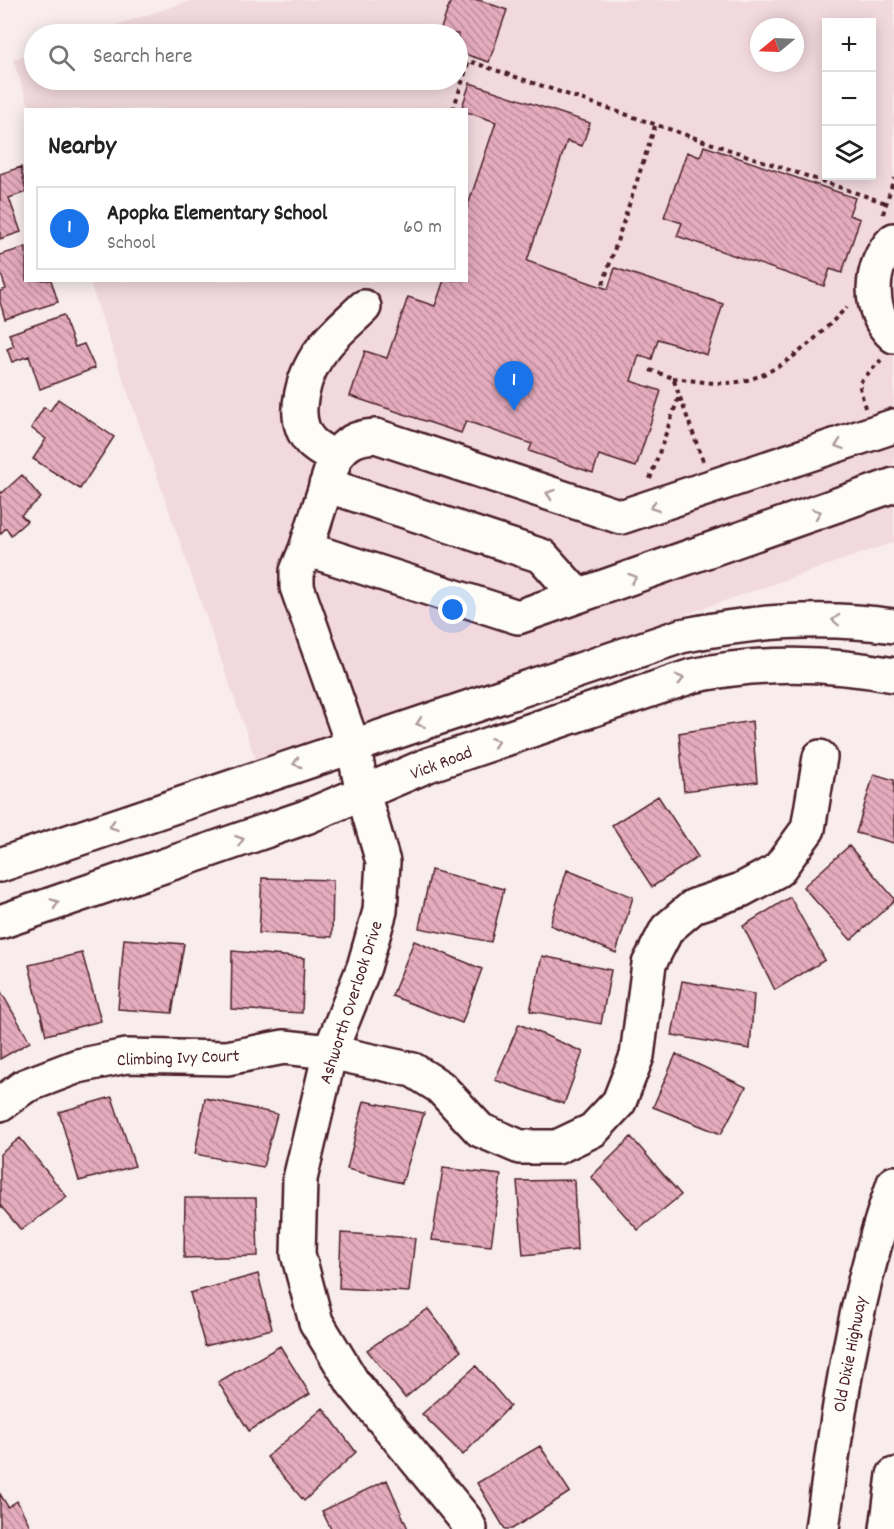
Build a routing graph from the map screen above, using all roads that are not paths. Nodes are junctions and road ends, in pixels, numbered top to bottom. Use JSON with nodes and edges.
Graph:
{"nodes":[{"id":1,"x":894,"y":240,"type":"edge"},
{"id":2,"x":364,"y":307,"type":"dead end"},
{"id":3,"x":891,"y":345,"type":"edge"},
{"id":4,"x":880,"y":419,"type":"edge"},
{"id":5,"x":330,"y":471,"type":"junction"},
{"id":6,"x":894,"y":485,"type":"edge"},
{"id":7,"x":306,"y":549,"type":"junction"},
{"id":8,"x":577,"y":595,"type":"junction"},
{"id":9,"x":894,"y":626,"type":"edge"},
{"id":10,"x":894,"y":675,"type":"edge"},
{"id":11,"x":353,"y":746,"type":"junction"},
{"id":12,"x":820,"y":757,"type":"dead end"},
{"id":13,"x":363,"y":793,"type":"junction"},
{"id":14,"x":0,"y":865,"type":"edge"},
{"id":15,"x":0,"y":922,"type":"edge"},
{"id":16,"x":330,"y":1052,"type":"junction"},
{"id":17,"x":0,"y":1104,"type":"edge"},
{"id":18,"x":894,"y":1183,"type":"edge"},
{"id":19,"x":894,"y":1475,"type":"edge"},
{"id":20,"x":470,"y":1529,"type":"edge"},
{"id":21,"x":822,"y":1529,"type":"edge"},
{"id":22,"x":886,"y":1529,"type":"edge"}],
"edges":[{"from":1,"to":3,"type":"street"},
{"from":2,"to":5,"type":"street"},
{"from":4,"to":5,"type":"street","one_way":true},
{"from":5,"to":7,"type":"street","name":"Ashworth Overlook Drive"},
{"from":5,"to":8,"type":"street"},
{"from":8,"to":6,"type":"street","one_way":true},
{"from":7,"to":8,"type":"street"},
{"from":7,"to":11,"type":"street","name":"Ashworth Overlook Drive"},
{"from":9,"to":11,"type":"street","one_way":true},
{"from":13,"to":10,"type":"street","name":"Vick Road","one_way":true},
{"from":11,"to":13,"type":"street","name":"Ashworth Overlook Drive"},
{"from":11,"to":14,"type":"street","one_way":true},
{"from":12,"to":16,"type":"street","name":"Climbing Ivy Court"},
{"from":15,"to":13,"type":"street","name":"Vick Road","one_way":true},
{"from":13,"to":16,"type":"street","name":"Ashworth Overlook Drive"},
{"from":16,"to":17,"type":"street","name":"Climbing Ivy Court"},
{"from":16,"to":20,"type":"street","name":"Ashworth Overlook Drive"},
{"from":18,"to":21,"type":"street","name":"Old Dixie Highway"},
{"from":19,"to":22,"type":"street"}]}
